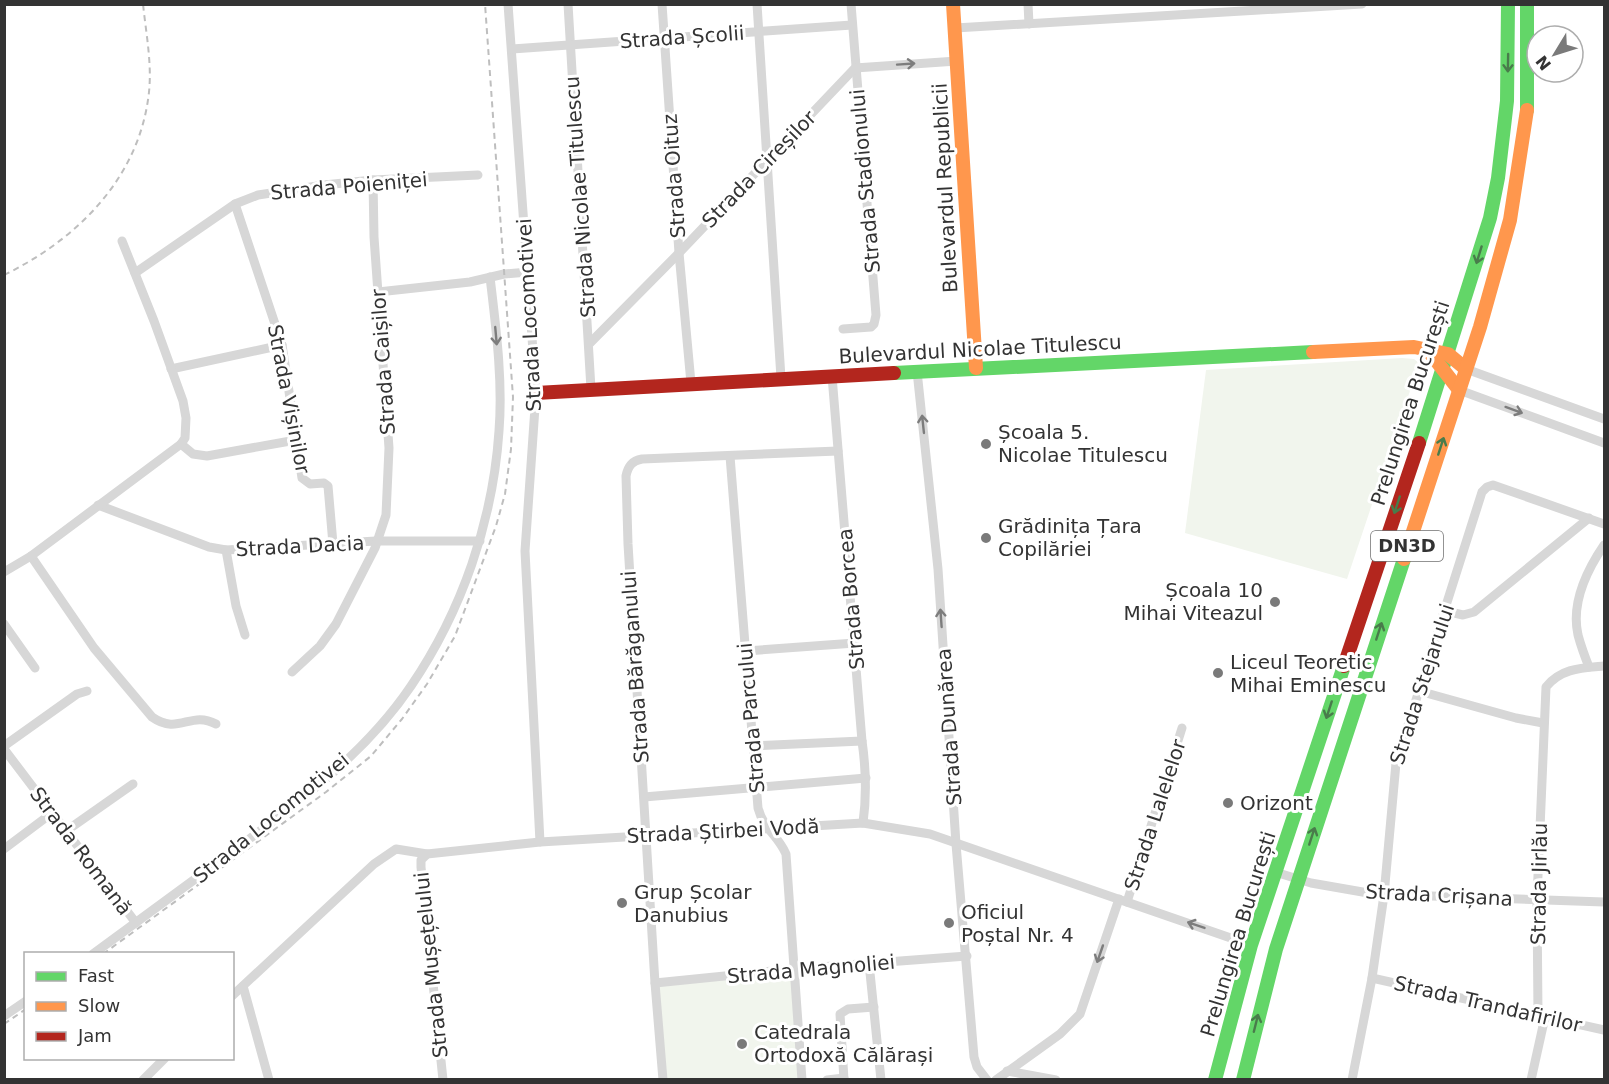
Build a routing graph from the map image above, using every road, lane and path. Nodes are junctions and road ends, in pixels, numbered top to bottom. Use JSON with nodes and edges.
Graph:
{"nodes":[{"id":1,"x":508,"y":4,"type":"edge"},
{"id":2,"x":568,"y":4,"type":"edge"},
{"id":3,"x":662,"y":4,"type":"edge"},
{"id":4,"x":757,"y":4,"type":"edge"},
{"id":5,"x":851,"y":4,"type":"edge"},
{"id":6,"x":953,"y":4,"type":"edge"},
{"id":7,"x":1028,"y":4,"type":"edge"},
{"id":8,"x":1151,"y":4,"type":"edge"},
{"id":9,"x":1362,"y":4,"type":"edge"},
{"id":10,"x":1508,"y":4,"type":"edge"},
{"id":11,"x":1527,"y":4,"type":"edge"},
{"id":12,"x":1268,"y":7,"type":"edge"},
{"id":13,"x":1152,"y":16,"type":"junction"},
{"id":14,"x":1029,"y":24,"type":"junction"},
{"id":15,"x":852,"y":26,"type":"junction"},
{"id":16,"x":955,"y":28,"type":"junction"},
{"id":17,"x":759,"y":32,"type":"junction"},
{"id":18,"x":665,"y":38,"type":"junction"},
{"id":19,"x":570,"y":44,"type":"junction"},
{"id":20,"x":512,"y":50,"type":"junction"},
{"id":21,"x":957,"y":61,"type":"junction"},
{"id":22,"x":855,"y":68,"type":"junction"},
{"id":23,"x":767,"y":159,"type":"junction"},
{"id":24,"x":478,"y":175,"type":"dead end"},
{"id":25,"x":373,"y":180,"type":"junction"},
{"id":26,"x":235,"y":204,"type":"junction"},
{"id":27,"x":122,"y":241,"type":"dead end"},
{"id":28,"x":679,"y":253,"type":"junction"},
{"id":29,"x":528,"y":272,"type":"junction"},
{"id":30,"x":135,"y":273,"type":"junction"},
{"id":31,"x":490,"y":277,"type":"junction"},
{"id":32,"x":378,"y":292,"type":"junction"},
{"id":33,"x":843,"y":329,"type":"dead end"},
{"id":34,"x":590,"y":343,"type":"junction"},
{"id":35,"x":282,"y":345,"type":"junction"},
{"id":36,"x":1427,"y":349,"type":"junction"},
{"id":37,"x":1448,"y":354,"type":"junction"},
{"id":38,"x":975,"y":368,"type":"junction"},
{"id":39,"x":171,"y":369,"type":"junction"},
{"id":40,"x":1466,"y":369,"type":"junction"},
{"id":41,"x":1443,"y":370,"type":"junction"},
{"id":42,"x":917,"y":371,"type":"junction"},
{"id":43,"x":832,"y":376,"type":"junction"},
{"id":44,"x":781,"y":378,"type":"junction"},
{"id":45,"x":691,"y":383,"type":"junction"},
{"id":46,"x":591,"y":389,"type":"junction"},
{"id":47,"x":1459,"y":390,"type":"junction"},
{"id":48,"x":536,"y":393,"type":"junction"},
{"id":49,"x":1605,"y":419,"type":"edge"},
{"id":50,"x":296,"y":440,"type":"junction"},
{"id":51,"x":1605,"y":443,"type":"edge"},
{"id":52,"x":181,"y":444,"type":"junction"},
{"id":53,"x":838,"y":452,"type":"junction"},
{"id":54,"x":730,"y":456,"type":"junction"},
{"id":55,"x":98,"y":505,"type":"junction"},
{"id":56,"x":1589,"y":518,"type":"junction"},
{"id":57,"x":1605,"y":524,"type":"edge"},
{"id":58,"x":376,"y":541,"type":"junction"},
{"id":59,"x":480,"y":541,"type":"junction"},
{"id":60,"x":333,"y":544,"type":"junction"},
{"id":61,"x":1605,"y":545,"type":"edge"},
{"id":62,"x":226,"y":550,"type":"junction"},
{"id":63,"x":31,"y":555,"type":"junction"},
{"id":64,"x":4,"y":572,"type":"edge"},
{"id":65,"x":1446,"y":610,"type":"junction"},
{"id":66,"x":4,"y":624,"type":"edge"},
{"id":67,"x":245,"y":635,"type":"dead end"},
{"id":68,"x":855,"y":643,"type":"junction"},
{"id":69,"x":746,"y":651,"type":"junction"},
{"id":70,"x":1605,"y":666,"type":"edge"},
{"id":71,"x":1589,"y":667,"type":"junction"},
{"id":72,"x":35,"y":668,"type":"dead end"},
{"id":73,"x":292,"y":672,"type":"dead end"},
{"id":74,"x":87,"y":691,"type":"dead end"},
{"id":75,"x":1419,"y":691,"type":"junction"},
{"id":76,"x":1543,"y":723,"type":"junction"},
{"id":77,"x":216,"y":724,"type":"dead end"},
{"id":78,"x":1182,"y":728,"type":"dead end"},
{"id":79,"x":862,"y":741,"type":"junction"},
{"id":80,"x":753,"y":746,"type":"junction"},
{"id":81,"x":4,"y":747,"type":"edge"},
{"id":82,"x":866,"y":778,"type":"junction"},
{"id":83,"x":133,"y":784,"type":"dead end"},
{"id":84,"x":757,"y":787,"type":"junction"},
{"id":85,"x":644,"y":796,"type":"junction"},
{"id":86,"x":52,"y":813,"type":"junction"},
{"id":87,"x":863,"y":823,"type":"junction"},
{"id":88,"x":766,"y":828,"type":"junction"},
{"id":89,"x":66,"y":831,"type":"junction"},
{"id":90,"x":646,"y":836,"type":"junction"},
{"id":91,"x":540,"y":842,"type":"junction"},
{"id":92,"x":956,"y":844,"type":"junction"},
{"id":93,"x":4,"y":849,"type":"edge"},
{"id":94,"x":427,"y":854,"type":"junction"},
{"id":95,"x":1275,"y":872,"type":"junction"},
{"id":96,"x":1297,"y":880,"type":"junction"},
{"id":97,"x":1384,"y":895,"type":"junction"},
{"id":98,"x":1538,"y":899,"type":"junction"},
{"id":99,"x":1123,"y":900,"type":"junction"},
{"id":100,"x":1605,"y":902,"type":"edge"},
{"id":101,"x":136,"y":923,"type":"junction"},
{"id":102,"x":1251,"y":945,"type":"junction"},
{"id":103,"x":96,"y":952,"type":"edge"},
{"id":104,"x":967,"y":956,"type":"junction"},
{"id":105,"x":869,"y":963,"type":"junction"},
{"id":106,"x":793,"y":969,"type":"junction"},
{"id":107,"x":1372,"y":978,"type":"junction"},
{"id":108,"x":655,"y":983,"type":"junction"},
{"id":109,"x":243,"y":986,"type":"junction"},
{"id":110,"x":234,"y":994,"type":"edge"},
{"id":111,"x":24,"y":1002,"type":"edge"},
{"id":112,"x":874,"y":1007,"type":"junction"},
{"id":113,"x":1538,"y":1014,"type":"junction"},
{"id":114,"x":4,"y":1016,"type":"edge"},
{"id":115,"x":1605,"y":1030,"type":"edge"},
{"id":116,"x":164,"y":1060,"type":"edge"},
{"id":117,"x":1007,"y":1071,"type":"junction"},
{"id":118,"x":844,"y":1079,"type":"edge"},
{"id":119,"x":142,"y":1080,"type":"edge"},
{"id":120,"x":269,"y":1080,"type":"edge"},
{"id":121,"x":443,"y":1080,"type":"edge"},
{"id":122,"x":663,"y":1080,"type":"edge"},
{"id":123,"x":802,"y":1080,"type":"edge"},
{"id":124,"x":827,"y":1080,"type":"edge"},
{"id":125,"x":881,"y":1080,"type":"edge"},
{"id":126,"x":987,"y":1080,"type":"edge"},
{"id":127,"x":996,"y":1080,"type":"edge"},
{"id":128,"x":1056,"y":1080,"type":"edge"},
{"id":129,"x":1215,"y":1080,"type":"edge"},
{"id":130,"x":1243,"y":1080,"type":"edge"},
{"id":131,"x":1352,"y":1080,"type":"edge"},
{"id":132,"x":1531,"y":1080,"type":"edge"}],
"edges":[{"from":1,"to":20,"type":"street","name":"Strada Locomotivei"},
{"from":2,"to":19,"type":"street","name":"Strada Nicolae Titulescu"},
{"from":3,"to":18,"type":"street","name":"Strada Oituz"},
{"from":4,"to":17,"type":"street"},
{"from":5,"to":15,"type":"street","name":"Strada Stadionului"},
{"from":6,"to":16,"type":"main road","name":"Bulevardul Republicii"},
{"from":7,"to":14,"type":"street"},
{"from":8,"to":13,"type":"street"},
{"from":9,"to":12,"type":"street"},
{"from":10,"to":37,"type":"main road","name":"Prelungirea București","number":"DN3D","one_way":true},
{"from":11,"to":40,"type":"main road","name":"Prelungirea București","number":"DN3D"},
{"from":12,"to":13,"type":"street"},
{"from":13,"to":14,"type":"street"},
{"from":14,"to":16,"type":"street"},
{"from":15,"to":17,"type":"street","name":"Strada Școlii"},
{"from":15,"to":22,"type":"street","name":"Strada Stadionului"},
{"from":16,"to":21,"type":"main road","name":"Bulevardul Republicii"},
{"from":17,"to":18,"type":"street","name":"Strada Școlii"},
{"from":17,"to":23,"type":"street"},
{"from":18,"to":19,"type":"street","name":"Strada Școlii"},
{"from":18,"to":28,"type":"street","name":"Strada Oituz"},
{"from":19,"to":20,"type":"street","name":"Strada Școlii"},
{"from":19,"to":34,"type":"street","name":"Strada Nicolae Titulescu"},
{"from":20,"to":29,"type":"street","name":"Strada Locomotivei"},
{"from":22,"to":21,"type":"street","one_way":true},
{"from":21,"to":38,"type":"main road","name":"Bulevardul Republicii"},
{"from":22,"to":23,"type":"street","name":"Strada Cireșilor"},
{"from":22,"to":33,"type":"street","name":"Strada Stadionului"},
{"from":23,"to":28,"type":"street","name":"Strada Cireșilor"},
{"from":23,"to":44,"type":"street"},
{"from":24,"to":25,"type":"street","name":"Strada Poieniței"},
{"from":25,"to":26,"type":"street","name":"Strada Poieniței"},
{"from":25,"to":32,"type":"street","name":"Strada Caișilor"},
{"from":26,"to":30,"type":"street","name":"Strada Poieniței"},
{"from":26,"to":35,"type":"street","name":"Strada Vișinilor"},
{"from":27,"to":30,"type":"street"},
{"from":28,"to":34,"type":"street","name":"Strada Cireșilor"},
{"from":28,"to":45,"type":"street","name":"Strada Oituz"},
{"from":29,"to":31,"type":"street"},
{"from":29,"to":48,"type":"street","name":"Strada Locomotivei"},
{"from":30,"to":39,"type":"street"},
{"from":31,"to":32,"type":"street"},
{"from":31,"to":59,"type":"street","name":"Strada Locomotivei","one_way":true},
{"from":32,"to":58,"type":"street","name":"Strada Caișilor"},
{"from":34,"to":46,"type":"street","name":"Strada Nicolae Titulescu"},
{"from":35,"to":39,"type":"street"},
{"from":35,"to":50,"type":"street","name":"Strada Vișinilor"},
{"from":36,"to":37,"type":"main road","name":"Bulevardul Nicolae Titulescu"},
{"from":36,"to":38,"type":"main road","name":"Bulevardul Nicolae Titulescu"},
{"from":36,"to":41,"type":"main road"},
{"from":37,"to":40,"type":"main road","name":"Bulevardul Nicolae Titulescu"},
{"from":37,"to":41,"type":"main road","name":"Prelungirea București","number":"DN3D"},
{"from":38,"to":42,"type":"main road","name":"Bulevardul Nicolae Titulescu"},
{"from":39,"to":52,"type":"street"},
{"from":40,"to":47,"type":"main road","name":"Prelungirea București","number":"DN3D"},
{"from":40,"to":49,"type":"street","name":"Bulevardul Nicolae Titulescu"},
{"from":41,"to":47,"type":"main road"},
{"from":41,"to":95,"type":"main road","name":"Prelungirea București","number":"DN3D","one_way":true},
{"from":42,"to":43,"type":"main road","name":"Bulevardul Nicolae Titulescu"},
{"from":92,"to":42,"type":"street","name":"Strada Dunărea","one_way":true},
{"from":43,"to":44,"type":"main road","name":"Bulevardul Nicolae Titulescu"},
{"from":43,"to":53,"type":"street","name":"Strada Borcea"},
{"from":44,"to":45,"type":"main road","name":"Bulevardul Nicolae Titulescu"},
{"from":45,"to":46,"type":"main road","name":"Bulevardul Nicolae Titulescu"},
{"from":46,"to":48,"type":"main road","name":"Bulevardul Nicolae Titulescu"},
{"from":47,"to":51,"type":"street","one_way":true},
{"from":96,"to":47,"type":"main road","name":"Prelungirea București","number":"DN3D","one_way":true},
{"from":48,"to":91,"type":"street","name":"Strada Locomotivei"},
{"from":50,"to":52,"type":"street"},
{"from":50,"to":60,"type":"street","name":"Strada Vișinilor"},
{"from":52,"to":55,"type":"street"},
{"from":53,"to":54,"type":"street","name":"Strada Bărăganului"},
{"from":53,"to":68,"type":"street","name":"Strada Borcea"},
{"from":54,"to":69,"type":"street","name":"Strada Parcului"},
{"from":54,"to":85,"type":"street","name":"Strada Bărăganului"},
{"from":55,"to":62,"type":"street","name":"Strada Dacia"},
{"from":55,"to":63,"type":"street"},
{"from":56,"to":57,"type":"street","name":"Strada Stejarului"},
{"from":56,"to":65,"type":"street"},
{"from":56,"to":65,"type":"street","name":"Strada Stejarului"},
{"from":58,"to":59,"type":"street","name":"Strada Dacia"},
{"from":58,"to":60,"type":"street","name":"Strada Dacia"},
{"from":58,"to":73,"type":"street","name":"Strada Caișilor"},
{"from":59,"to":101,"type":"street","name":"Strada Locomotivei"},
{"from":60,"to":62,"type":"street","name":"Strada Dacia"},
{"from":61,"to":71,"type":"street"},
{"from":62,"to":67,"type":"street"},
{"from":63,"to":64,"type":"street"},
{"from":63,"to":77,"type":"street"},
{"from":65,"to":75,"type":"street","name":"Strada Stejarului"},
{"from":66,"to":72,"type":"street"},
{"from":68,"to":69,"type":"street"},
{"from":68,"to":79,"type":"street","name":"Strada Borcea"},
{"from":69,"to":80,"type":"street","name":"Strada Parcului"},
{"from":70,"to":71,"type":"street"},
{"from":71,"to":76,"type":"street","name":"Strada Jirlău"},
{"from":74,"to":81,"type":"street"},
{"from":75,"to":76,"type":"street"},
{"from":75,"to":97,"type":"street","name":"Strada Stejarului"},
{"from":76,"to":98,"type":"street","name":"Strada Jirlău"},
{"from":78,"to":99,"type":"street","name":"Strada Lalelelor"},
{"from":79,"to":80,"type":"street"},
{"from":79,"to":82,"type":"street","name":"Strada Borcea"},
{"from":80,"to":84,"type":"street","name":"Strada Parcului"},
{"from":81,"to":86,"type":"street","name":"Strada Romană"},
{"from":82,"to":84,"type":"street"},
{"from":82,"to":87,"type":"street","name":"Strada Borcea"},
{"from":83,"to":89,"type":"street"},
{"from":84,"to":85,"type":"street"},
{"from":84,"to":88,"type":"street","name":"Strada Parcului"},
{"from":85,"to":90,"type":"street","name":"Strada Bărăganului"},
{"from":86,"to":89,"type":"street","name":"Strada Romană"},
{"from":86,"to":93,"type":"street"},
{"from":87,"to":88,"type":"street","name":"Strada Știrbei Vodă"},
{"from":87,"to":92,"type":"street","name":"Strada Știrbei Vodă"},
{"from":88,"to":90,"type":"street","name":"Strada Știrbei Vodă"},
{"from":88,"to":106,"type":"street","name":"Strada Parcului"},
{"from":89,"to":101,"type":"street","name":"Strada Romană"},
{"from":90,"to":91,"type":"street","name":"Strada Știrbei Vodă"},
{"from":90,"to":108,"type":"street","name":"Strada Bărăganului"},
{"from":91,"to":94,"type":"street","name":"Strada Știrbei Vodă"},
{"from":92,"to":99,"type":"street","name":"Strada Știrbei Vodă"},
{"from":92,"to":104,"type":"street","name":"Strada Dunărea"},
{"from":94,"to":109,"type":"street","name":"Strada Știrbei Vodă"},
{"from":94,"to":121,"type":"street","name":"Strada Mușețelului"},
{"from":95,"to":96,"type":"street","name":"Strada Crișana"},
{"from":95,"to":102,"type":"main road","name":"Prelungirea București","number":"DN3D"},
{"from":96,"to":97,"type":"street","name":"Strada Crișana"},
{"from":130,"to":96,"type":"main road","name":"Prelungirea București","number":"DN3D","one_way":true},
{"from":97,"to":98,"type":"street","name":"Strada Crișana"},
{"from":97,"to":107,"type":"street","name":"Strada Stejarului"},
{"from":98,"to":100,"type":"street","name":"Strada Crișana"},
{"from":98,"to":113,"type":"street","name":"Strada Jirlău"},
{"from":102,"to":99,"type":"street","name":"Strada Știrbei Vodă","one_way":true},
{"from":99,"to":117,"type":"street","name":"Strada Lalelelor","one_way":true},
{"from":101,"to":103,"type":"street","name":"Strada Locomotivei"},
{"from":102,"to":129,"type":"main road","name":"Prelungirea București","number":"DN3D"},
{"from":104,"to":105,"type":"street","name":"Strada Magnoliei"},
{"from":104,"to":126,"type":"street","name":"Strada Dunărea"},
{"from":105,"to":106,"type":"street","name":"Strada Magnoliei"},
{"from":105,"to":112,"type":"street"},
{"from":106,"to":108,"type":"street","name":"Strada Magnoliei"},
{"from":106,"to":123,"type":"street","name":"Strada Parcului"},
{"from":107,"to":113,"type":"street","name":"Strada Trandafirilor"},
{"from":107,"to":131,"type":"street","name":"Strada Stejarului"},
{"from":108,"to":122,"type":"street","name":"Strada Bărăganului"},
{"from":109,"to":110,"type":"street","name":"Strada Știrbei Vodă"},
{"from":109,"to":120,"type":"street"},
{"from":111,"to":114,"type":"street"},
{"from":112,"to":118,"type":"street"},
{"from":112,"to":125,"type":"street"},
{"from":113,"to":115,"type":"street","name":"Strada Trandafirilor"},
{"from":113,"to":132,"type":"street","name":"Strada Jirlău"},
{"from":116,"to":119,"type":"street"},
{"from":117,"to":127,"type":"street","name":"Strada Lalelelor"},
{"from":117,"to":128,"type":"street"},
{"from":118,"to":124,"type":"street"}]}
